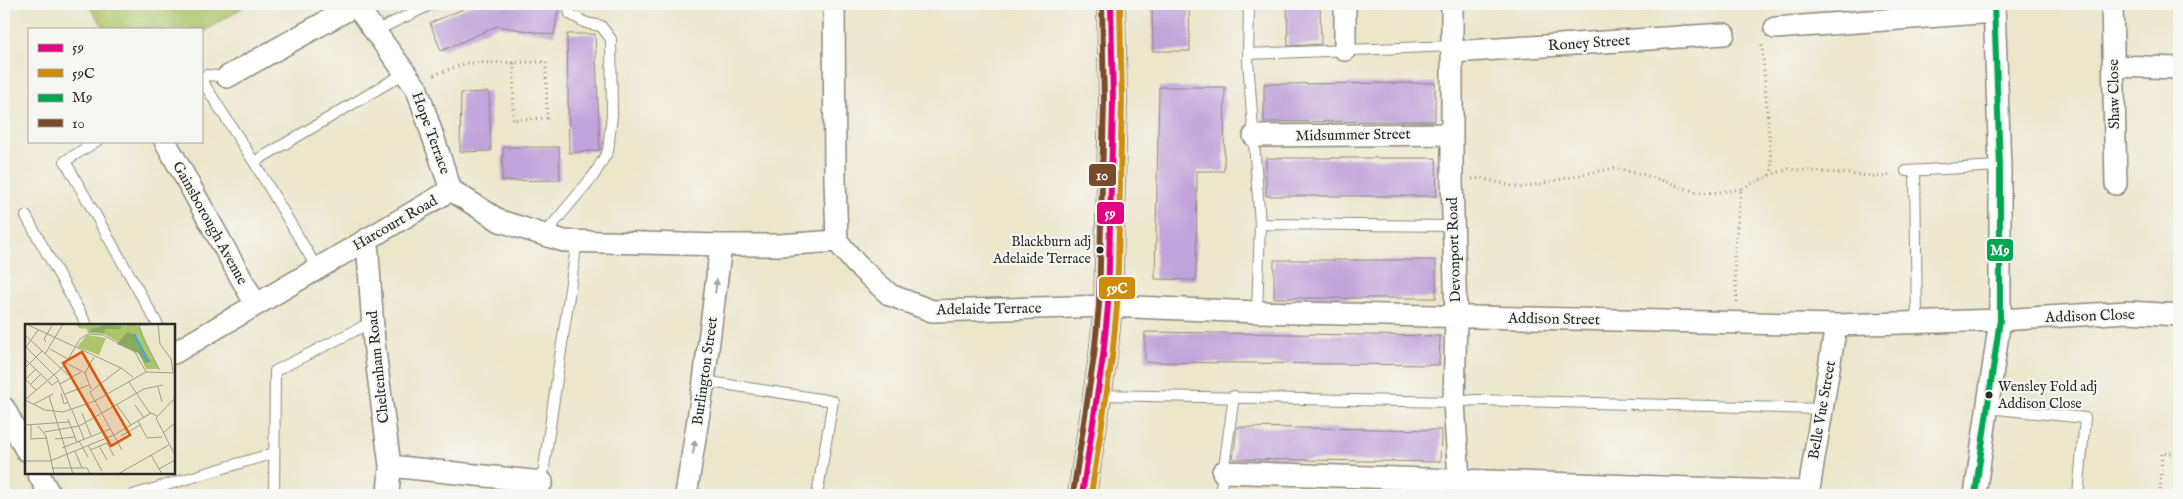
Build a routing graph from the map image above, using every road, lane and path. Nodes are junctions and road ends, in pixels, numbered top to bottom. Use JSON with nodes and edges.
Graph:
{"nodes":[{"id":1,"x":356,"y":4,"type":"edge"},
{"id":2,"x":432,"y":4,"type":"edge"},
{"id":3,"x":569,"y":4,"type":"edge"},
{"id":4,"x":834,"y":4,"type":"edge"},
{"id":5,"x":1111,"y":4,"type":"edge"},
{"id":6,"x":1248,"y":4,"type":"edge"},
{"id":7,"x":1345,"y":4,"type":"edge"},
{"id":8,"x":1452,"y":4,"type":"edge"},
{"id":9,"x":2112,"y":4,"type":"edge"},
{"id":10,"x":1994,"y":8,"type":"edge"},
{"id":11,"x":1775,"y":28,"type":"joint"},
{"id":12,"x":375,"y":31,"type":"junction"},
{"id":13,"x":1724,"y":34,"type":"dead end"},
{"id":14,"x":1453,"y":49,"type":"junction"},
{"id":15,"x":1345,"y":50,"type":"junction"},
{"id":16,"x":1248,"y":54,"type":"junction"},
{"id":17,"x":514,"y":62,"type":"junction"},
{"id":18,"x":2114,"y":66,"type":"junction"},
{"id":19,"x":2179,"y":68,"type":"edge"},
{"id":20,"x":227,"y":77,"type":"joint"},
{"id":21,"x":202,"y":78,"type":"edge"},
{"id":22,"x":409,"y":78,"type":"junction"},
{"id":23,"x":202,"y":81,"type":"edge"},
{"id":24,"x":1452,"y":134,"type":"junction"},
{"id":25,"x":1254,"y":136,"type":"junction"},
{"id":26,"x":95,"y":142,"type":"edge"},
{"id":27,"x":166,"y":142,"type":"edge"},
{"id":28,"x":254,"y":162,"type":"junction"},
{"id":29,"x":2000,"y":166,"type":"junction"},
{"id":30,"x":1911,"y":171,"type":"junction"},
{"id":31,"x":1772,"y":174,"type":"junction"},
{"id":32,"x":1452,"y":181,"type":"junction"},
{"id":33,"x":2116,"y":184,"type":"dead end"},
{"id":34,"x":1740,"y":189,"type":"junction"},
{"id":35,"x":451,"y":190,"type":"junction"},
{"id":36,"x":26,"y":216,"type":"dead end"},
{"id":37,"x":1260,"y":224,"type":"junction"},
{"id":38,"x":1453,"y":226,"type":"junction"},
{"id":39,"x":544,"y":235,"type":"junction"},
{"id":40,"x":367,"y":239,"type":"junction"},
{"id":41,"x":837,"y":241,"type":"junction"},
{"id":42,"x":577,"y":242,"type":"junction"},
{"id":43,"x":721,"y":246,"type":"junction"},
{"id":44,"x":317,"y":268,"type":"junction"},
{"id":45,"x":256,"y":305,"type":"junction"},
{"id":46,"x":1108,"y":306,"type":"junction"},
{"id":47,"x":1258,"y":312,"type":"junction"},
{"id":48,"x":2179,"y":315,"type":"edge"},
{"id":49,"x":1456,"y":317,"type":"junction"},
{"id":50,"x":2000,"y":320,"type":"junction"},
{"id":51,"x":372,"y":322,"type":"junction"},
{"id":52,"x":1738,"y":322,"type":"junction"},
{"id":53,"x":1917,"y":323,"type":"junction"},
{"id":54,"x":86,"y":324,"type":"edge"},
{"id":55,"x":157,"y":324,"type":"edge"},
{"id":56,"x":1836,"y":325,"type":"junction"},
{"id":57,"x":175,"y":352,"type":"edge"},
{"id":58,"x":704,"y":381,"type":"junction"},
{"id":59,"x":1098,"y":395,"type":"junction"},
{"id":60,"x":1234,"y":396,"type":"junction"},
{"id":61,"x":1454,"y":402,"type":"junction"},
{"id":62,"x":4,"y":408,"type":"edge"},
{"id":63,"x":1988,"y":408,"type":"junction"},
{"id":64,"x":1822,"y":409,"type":"junction"},
{"id":65,"x":25,"y":443,"type":"edge"},
{"id":66,"x":274,"y":453,"type":"junction"},
{"id":67,"x":2179,"y":453,"type":"edge"},
{"id":68,"x":390,"y":466,"type":"junction"},
{"id":69,"x":1223,"y":472,"type":"junction"},
{"id":70,"x":39,"y":474,"type":"edge"},
{"id":71,"x":1460,"y":487,"type":"edge"},
{"id":72,"x":540,"y":489,"type":"edge"},
{"id":73,"x":1808,"y":494,"type":"edge"},
{"id":74,"x":50,"y":495,"type":"edge"},
{"id":75,"x":133,"y":495,"type":"edge"},
{"id":76,"x":274,"y":495,"type":"edge"},
{"id":77,"x":388,"y":495,"type":"edge"},
{"id":78,"x":686,"y":495,"type":"edge"},
{"id":79,"x":818,"y":495,"type":"edge"},
{"id":80,"x":1082,"y":495,"type":"edge"},
{"id":81,"x":1220,"y":495,"type":"edge"},
{"id":82,"x":1975,"y":495,"type":"edge"},
{"id":83,"x":2078,"y":495,"type":"edge"},
{"id":84,"x":2160,"y":495,"type":"edge"}],
"edges":[{"from":1,"to":12,"type":"street","name":"Hope Terrace"},
{"from":1,"to":20,"type":"street"},
{"from":2,"to":12,"type":"lane"},
{"from":3,"to":39,"type":"lane"},
{"from":4,"to":41,"type":"street"},
{"from":5,"to":46,"type":"highway"},
{"from":6,"to":16,"type":"lane"},
{"from":7,"to":15,"type":"street"},
{"from":8,"to":14,"type":"street","name":"Devonport Road"},
{"from":9,"to":18,"type":"street","name":"Shaw Close"},
{"from":10,"to":11,"type":"street"},
{"from":10,"to":29,"type":"street"},
{"from":11,"to":31,"type":"path"},
{"from":12,"to":22,"type":"street","name":"Hope Terrace"},
{"from":13,"to":14,"type":"street","name":"Roney Street"},
{"from":14,"to":15,"type":"lane"},
{"from":14,"to":24,"type":"street","name":"Devonport Road"},
{"from":15,"to":16,"type":"lane"},
{"from":16,"to":25,"type":"lane"},
{"from":17,"to":17,"type":"path"},
{"from":17,"to":22,"type":"path"},
{"from":18,"to":19,"type":"street"},
{"from":18,"to":33,"type":"street","name":"Shaw Close"},
{"from":20,"to":21,"type":"lane"},
{"from":22,"to":28,"type":"lane"},
{"from":22,"to":35,"type":"street","name":"Hope Terrace"},
{"from":23,"to":28,"type":"lane"},
{"from":24,"to":25,"type":"street","name":"Midsummer Street"},
{"from":24,"to":32,"type":"street","name":"Devonport Road"},
{"from":25,"to":37,"type":"lane"},
{"from":26,"to":55,"type":"lane"},
{"from":27,"to":45,"type":"street","name":"Gainsborough Avenue"},
{"from":28,"to":44,"type":"lane"},
{"from":29,"to":30,"type":"lane"},
{"from":29,"to":50,"type":"street"},
{"from":30,"to":31,"type":"path"},
{"from":30,"to":53,"type":"lane"},
{"from":31,"to":34,"type":"path"},
{"from":32,"to":34,"type":"path"},
{"from":32,"to":38,"type":"street","name":"Devonport Road"},
{"from":34,"to":52,"type":"path"},
{"from":35,"to":39,"type":"street","name":"Harcourt Road"},
{"from":35,"to":40,"type":"street","name":"Harcourt Road"},
{"from":36,"to":54,"type":"lane"},
{"from":37,"to":38,"type":"lane"},
{"from":37,"to":47,"type":"lane"},
{"from":38,"to":49,"type":"street","name":"Devonport Road"},
{"from":39,"to":42,"type":"street","name":"Harcourt Road"},
{"from":40,"to":44,"type":"street","name":"Harcourt Road"},
{"from":40,"to":51,"type":"street","name":"Cheltenham Road"},
{"from":41,"to":43,"type":"street"},
{"from":41,"to":46,"type":"street","name":"Adelaide Terrace"},
{"from":42,"to":43,"type":"street","name":"Harcourt Road"},
{"from":42,"to":72,"type":"lane"},
{"from":58,"to":43,"type":"street","name":"Burlington Street","one_way":true},
{"from":44,"to":45,"type":"street","name":"Harcourt Road"},
{"from":45,"to":57,"type":"street","name":"Harcourt Road"},
{"from":46,"to":47,"type":"street","name":"Addison Street"},
{"from":46,"to":59,"type":"highway"},
{"from":47,"to":49,"type":"street","name":"Addison Street"},
{"from":48,"to":50,"type":"street","name":"Addison Close"},
{"from":49,"to":52,"type":"street","name":"Addison Street"},
{"from":49,"to":61,"type":"street","name":"Devonport Road"},
{"from":50,"to":53,"type":"street","name":"Addison Street"},
{"from":50,"to":63,"type":"street"},
{"from":51,"to":66,"type":"lane"},
{"from":51,"to":68,"type":"street","name":"Cheltenham Road"},
{"from":52,"to":56,"type":"street","name":"Addison Street"},
{"from":53,"to":56,"type":"street","name":"Addison Street"},
{"from":56,"to":64,"type":"street","name":"Belle Vue Street"},
{"from":78,"to":58,"type":"street","name":"Burlington Street","one_way":true},
{"from":58,"to":79,"type":"lane"},
{"from":59,"to":60,"type":"lane"},
{"from":59,"to":80,"type":"highway"},
{"from":60,"to":61,"type":"lane"},
{"from":60,"to":69,"type":"lane"},
{"from":61,"to":64,"type":"lane"},
{"from":61,"to":71,"type":"street","name":"Devonport Road"},
{"from":62,"to":65,"type":"street"},
{"from":63,"to":82,"type":"street"},
{"from":63,"to":83,"type":"lane"},
{"from":64,"to":73,"type":"street","name":"Belle Vue Street"},
{"from":66,"to":75,"type":"lane"},
{"from":66,"to":76,"type":"lane"},
{"from":67,"to":84,"type":"path"},
{"from":68,"to":72,"type":"street"},
{"from":68,"to":77,"type":"street","name":"Cheltenham Road"},
{"from":69,"to":71,"type":"street"},
{"from":69,"to":81,"type":"lane"},
{"from":70,"to":74,"type":"street"},
{"from":71,"to":73,"type":"street"}]}
